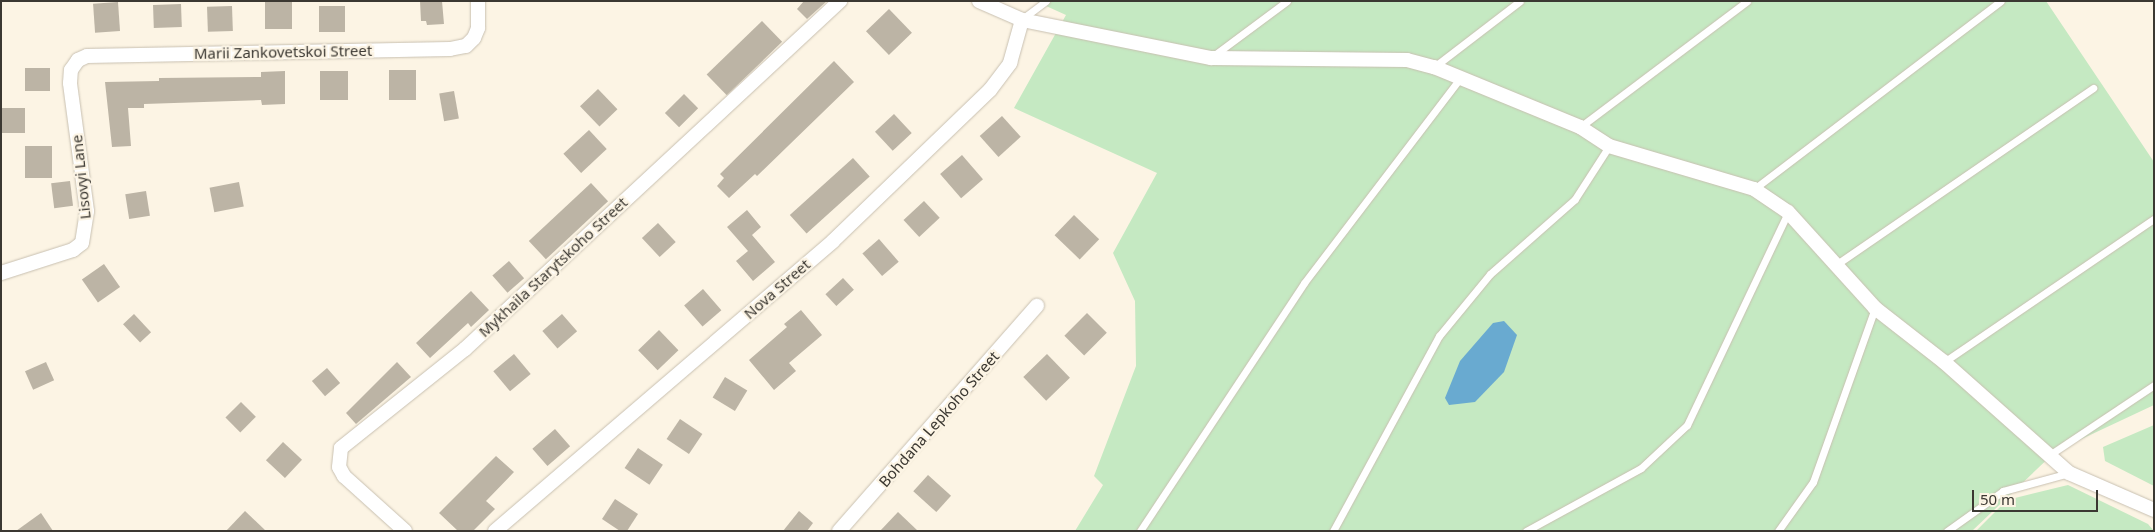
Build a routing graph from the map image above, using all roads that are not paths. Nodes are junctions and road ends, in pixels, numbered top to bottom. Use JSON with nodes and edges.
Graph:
{"nodes":[{"id":1,"x":478,"y":1,"type":"edge"},
{"id":2,"x":840,"y":1,"type":"edge"},
{"id":3,"x":979,"y":1,"type":"edge"},
{"id":4,"x":1046,"y":1,"type":"edge"},
{"id":5,"x":1287,"y":1,"type":"edge"},
{"id":6,"x":1520,"y":1,"type":"edge"},
{"id":7,"x":1747,"y":1,"type":"edge"},
{"id":8,"x":2001,"y":1,"type":"edge"},
{"id":9,"x":1022,"y":20,"type":"junction"},
{"id":10,"x":1211,"y":58,"type":"junction"},
{"id":11,"x":1434,"y":67,"type":"junction"},
{"id":12,"x":1460,"y":77,"type":"junction"},
{"id":13,"x":70,"y":83,"type":"joint"},
{"id":14,"x":2093,"y":88,"type":"dead end"},
{"id":15,"x":1580,"y":127,"type":"junction"},
{"id":16,"x":1609,"y":146,"type":"junction"},
{"id":17,"x":1754,"y":189,"type":"junction"},
{"id":18,"x":1788,"y":212,"type":"junction"},
{"id":19,"x":2154,"y":219,"type":"edge"},
{"id":20,"x":1837,"y":264,"type":"junction"},
{"id":21,"x":1,"y":273,"type":"edge"},
{"id":22,"x":1037,"y":306,"type":"dead end"},
{"id":23,"x":1875,"y":308,"type":"junction"},
{"id":24,"x":1944,"y":362,"type":"junction"},
{"id":25,"x":2154,"y":385,"type":"edge"},
{"id":26,"x":2051,"y":454,"type":"junction"},
{"id":27,"x":2069,"y":473,"type":"junction"},
{"id":28,"x":2154,"y":510,"type":"edge"},
{"id":29,"x":405,"y":531,"type":"edge"},
{"id":30,"x":496,"y":531,"type":"edge"},
{"id":31,"x":839,"y":531,"type":"edge"},
{"id":32,"x":1140,"y":531,"type":"edge"},
{"id":33,"x":1333,"y":531,"type":"edge"},
{"id":34,"x":1526,"y":531,"type":"edge"},
{"id":35,"x":1778,"y":531,"type":"edge"},
{"id":36,"x":1947,"y":531,"type":"edge"}],
"edges":[{"from":1,"to":13,"type":"street","name":"Marii Zankovetskoi Street"},
{"from":2,"to":29,"type":"street","name":"Mykhaila Starytskoho Street"},
{"from":3,"to":9,"type":"street"},
{"from":4,"to":9,"type":"lane"},
{"from":5,"to":10,"type":"lane"},
{"from":6,"to":11,"type":"lane"},
{"from":7,"to":15,"type":"lane"},
{"from":8,"to":17,"type":"lane"},
{"from":9,"to":10,"type":"street"},
{"from":9,"to":30,"type":"street","name":"Nova Street"},
{"from":10,"to":11,"type":"street"},
{"from":11,"to":12,"type":"street"},
{"from":12,"to":15,"type":"street"},
{"from":12,"to":32,"type":"lane"},
{"from":13,"to":21,"type":"street","name":"Lisovyi Lane"},
{"from":14,"to":20,"type":"lane"},
{"from":15,"to":16,"type":"street"},
{"from":16,"to":17,"type":"street"},
{"from":16,"to":33,"type":"lane"},
{"from":17,"to":18,"type":"street"},
{"from":18,"to":20,"type":"street"},
{"from":18,"to":34,"type":"lane"},
{"from":19,"to":24,"type":"lane"},
{"from":20,"to":23,"type":"street"},
{"from":22,"to":31,"type":"street","name":"Bohdana Lepkoho Street"},
{"from":23,"to":24,"type":"street"},
{"from":23,"to":35,"type":"lane"},
{"from":24,"to":26,"type":"street"},
{"from":25,"to":26,"type":"lane"},
{"from":26,"to":27,"type":"street"},
{"from":27,"to":28,"type":"street"},
{"from":27,"to":36,"type":"lane"}]}
